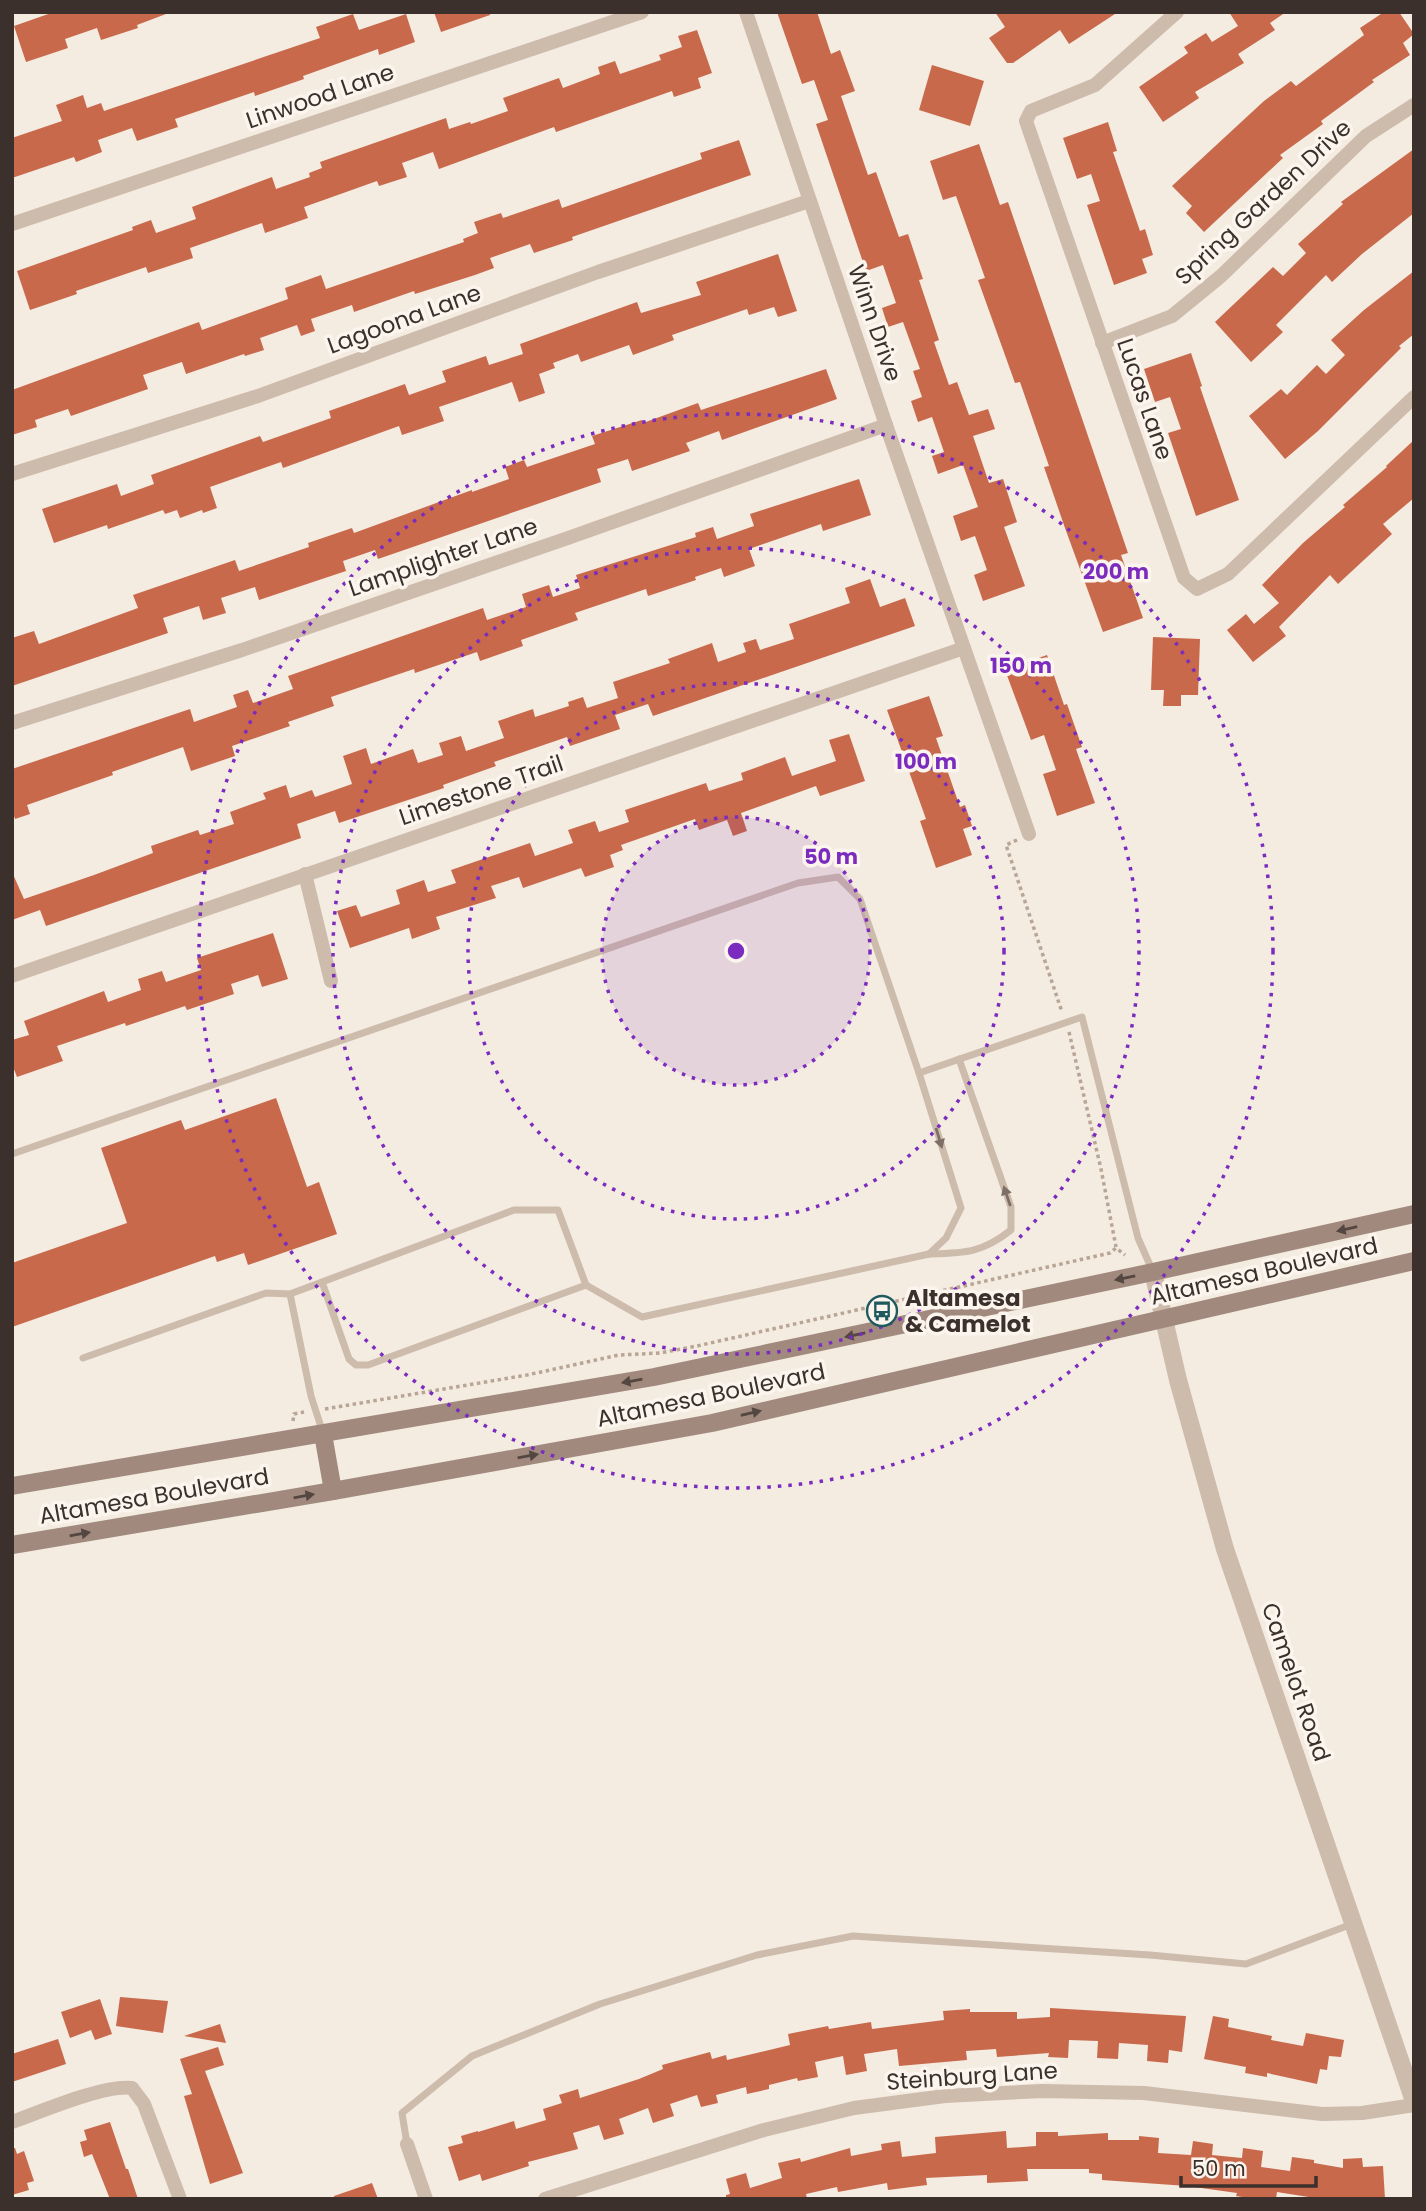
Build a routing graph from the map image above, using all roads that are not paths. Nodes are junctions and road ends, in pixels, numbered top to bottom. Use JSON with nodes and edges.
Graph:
{"nodes":[{"id":1,"x":642,"y":12,"type":"edge"},
{"id":2,"x":746,"y":12,"type":"edge"},
{"id":3,"x":1177,"y":12,"type":"edge"},
{"id":4,"x":1414,"y":105,"type":"edge"},
{"id":5,"x":809,"y":201,"type":"junction"},
{"id":6,"x":12,"y":224,"type":"edge"},
{"id":7,"x":1102,"y":343,"type":"junction"},
{"id":8,"x":1414,"y":397,"type":"edge"},
{"id":9,"x":886,"y":425,"type":"junction"},
{"id":10,"x":12,"y":474,"type":"edge"},
{"id":11,"x":964,"y":648,"type":"junction"},
{"id":12,"x":12,"y":723,"type":"edge"},
{"id":13,"x":1029,"y":834,"type":"dead end"},
{"id":14,"x":305,"y":874,"type":"junction"},
{"id":15,"x":12,"y":976,"type":"edge"},
{"id":16,"x":331,"y":981,"type":"dead end"},
{"id":17,"x":959,"y":1059,"type":"junction"},
{"id":18,"x":919,"y":1073,"type":"junction"},
{"id":19,"x":12,"y":1154,"type":"edge"},
{"id":20,"x":1414,"y":1214,"type":"edge"},
{"id":21,"x":929,"y":1254,"type":"junction"},
{"id":22,"x":1414,"y":1261,"type":"edge"},
{"id":23,"x":1153,"y":1272,"type":"junction"},
{"id":24,"x":322,"y":1282,"type":"junction"},
{"id":25,"x":586,"y":1285,"type":"junction"},
{"id":26,"x":290,"y":1294,"type":"junction"},
{"id":27,"x":1163,"y":1318,"type":"junction"},
{"id":28,"x":83,"y":1358,"type":"dead end"},
{"id":29,"x":323,"y":1434,"type":"junction"},
{"id":30,"x":12,"y":1486,"type":"edge"},
{"id":31,"x":333,"y":1490,"type":"junction"},
{"id":32,"x":12,"y":1545,"type":"edge"},
{"id":33,"x":1352,"y":1924,"type":"junction"},
{"id":34,"x":1414,"y":2103,"type":"edge"},
{"id":35,"x":12,"y":2122,"type":"edge"},
{"id":36,"x":407,"y":2144,"type":"joint"},
{"id":37,"x":180,"y":2199,"type":"edge"},
{"id":38,"x":426,"y":2199,"type":"edge"},
{"id":39,"x":545,"y":2199,"type":"edge"}],
"edges":[{"from":1,"to":6,"type":"street","name":"Linwood Lane"},
{"from":2,"to":5,"type":"street","name":"Winn Drive"},
{"from":3,"to":7,"type":"street","name":"Lucas Lane"},
{"from":4,"to":7,"type":"street","name":"Spring Garden Drive"},
{"from":5,"to":9,"type":"street","name":"Winn Drive"},
{"from":5,"to":10,"type":"street","name":"Lagoona Lane"},
{"from":7,"to":8,"type":"street","name":"Lucas Lane"},
{"from":9,"to":11,"type":"street","name":"Winn Drive"},
{"from":9,"to":12,"type":"street","name":"Lamplighter Lane"},
{"from":11,"to":13,"type":"street"},
{"from":11,"to":14,"type":"street","name":"Limestone Trail"},
{"from":14,"to":15,"type":"street","name":"Limestone Trail"},
{"from":14,"to":16,"type":"street"},
{"from":17,"to":18,"type":"lane"},
{"from":21,"to":17,"type":"lane","one_way":true},
{"from":17,"to":23,"type":"lane"},
{"from":18,"to":19,"type":"lane"},
{"from":18,"to":21,"type":"lane","one_way":true},
{"from":20,"to":23,"type":"main road","name":"Altamesa Boulevard","one_way":true},
{"from":21,"to":25,"type":"lane"},
{"from":22,"to":27,"type":"main road","name":"Altamesa Boulevard"},
{"from":23,"to":27,"type":"street","name":"Camelot Road"},
{"from":23,"to":29,"type":"main road","name":"Altamesa Boulevard","one_way":true},
{"from":24,"to":25,"type":"lane"},
{"from":24,"to":25,"type":"lane"},
{"from":24,"to":26,"type":"lane"},
{"from":26,"to":28,"type":"lane"},
{"from":26,"to":29,"type":"lane"},
{"from":31,"to":27,"type":"main road","name":"Altamesa Boulevard","one_way":true},
{"from":27,"to":33,"type":"street","name":"Camelot Road"},
{"from":29,"to":30,"type":"main road","name":"Altamesa Boulevard"},
{"from":29,"to":31,"type":"main road"},
{"from":32,"to":31,"type":"main road","name":"Altamesa Boulevard","one_way":true},
{"from":33,"to":34,"type":"street","name":"Camelot Road"},
{"from":33,"to":36,"type":"lane"},
{"from":34,"to":39,"type":"street","name":"Steinburg Lane"},
{"from":35,"to":37,"type":"street"},
{"from":36,"to":38,"type":"street"}]}
